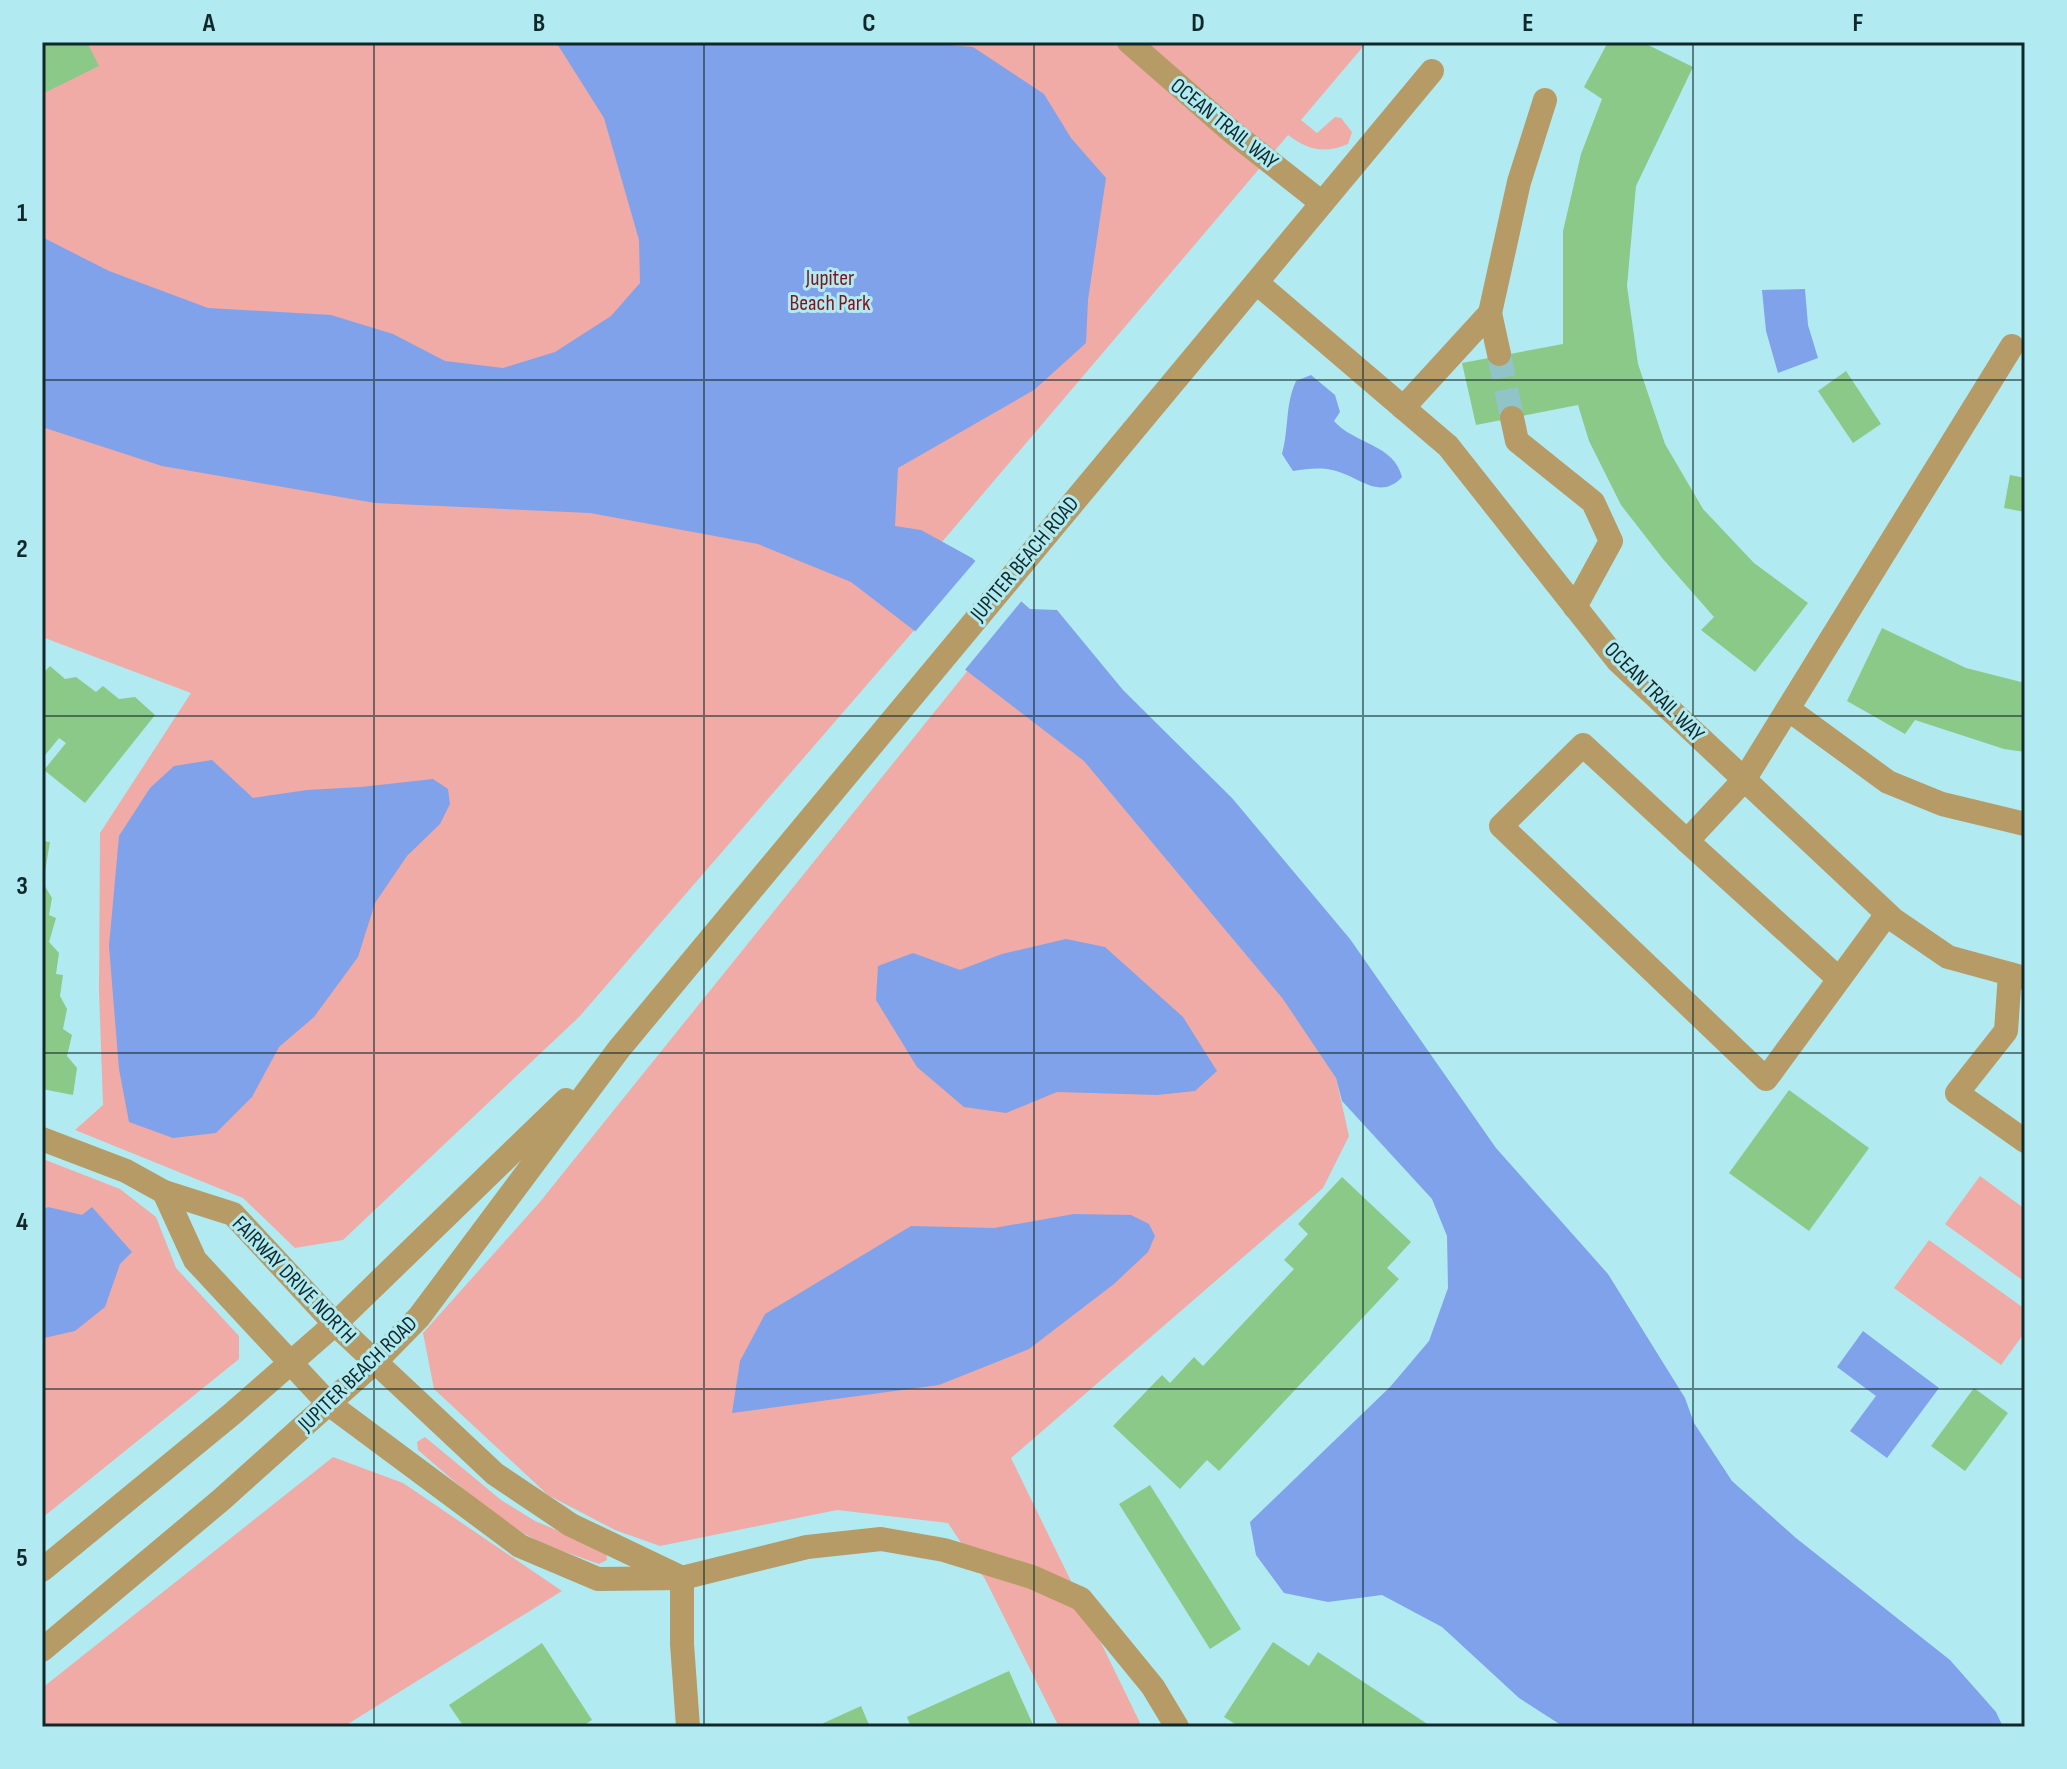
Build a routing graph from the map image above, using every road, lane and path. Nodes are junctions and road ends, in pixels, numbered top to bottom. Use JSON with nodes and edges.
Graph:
{"nodes":[{"id":1,"x":1129,"y":42,"type":"edge"},
{"id":2,"x":1432,"y":71,"type":"dead end"},
{"id":3,"x":1545,"y":100,"type":"dead end"},
{"id":4,"x":1322,"y":203,"type":"junction"},
{"id":5,"x":1257,"y":283,"type":"junction"},
{"id":6,"x":1490,"y":313,"type":"junction"},
{"id":7,"x":2012,"y":346,"type":"dead end"},
{"id":8,"x":1499,"y":354,"type":"tunnel mouth"},
{"id":9,"x":1403,"y":408,"type":"junction"},
{"id":10,"x":1512,"y":418,"type":"tunnel mouth"},
{"id":11,"x":1575,"y":607,"type":"junction"},
{"id":12,"x":1788,"y":709,"type":"junction"},
{"id":13,"x":1744,"y":780,"type":"junction"},
{"id":14,"x":2025,"y":824,"type":"edge"},
{"id":15,"x":1687,"y":841,"type":"junction"},
{"id":16,"x":1887,"y":914,"type":"junction"},
{"id":17,"x":2018,"y":976,"type":"edge"},
{"id":18,"x":1839,"y":979,"type":"junction"},
{"id":19,"x":619,"y":1049,"type":"junction"},
{"id":20,"x":42,"y":1139,"type":"edge"},
{"id":21,"x":2025,"y":1141,"type":"edge"},
{"id":22,"x":164,"y":1192,"type":"junction"},
{"id":23,"x":335,"y":1324,"type":"junction"},
{"id":24,"x":291,"y":1362,"type":"junction"},
{"id":25,"x":375,"y":1362,"type":"junction"},
{"id":26,"x":329,"y":1404,"type":"junction"},
{"id":27,"x":42,"y":1570,"type":"edge"},
{"id":28,"x":682,"y":1578,"type":"junction"},
{"id":29,"x":42,"y":1650,"type":"edge"},
{"id":30,"x":688,"y":1727,"type":"edge"},
{"id":31,"x":1177,"y":1727,"type":"edge"}],
"edges":[{"from":1,"to":4,"type":"street","name":"OCEAN TRAIL WAY"},
{"from":2,"to":4,"type":"street","name":"JUPITER BEACH ROAD"},
{"from":3,"to":6,"type":"street"},
{"from":4,"to":5,"type":"street","name":"JUPITER BEACH ROAD"},
{"from":5,"to":9,"type":"street","name":"OCEAN TRAIL WAY"},
{"from":5,"to":19,"type":"street","name":"JUPITER BEACH ROAD"},
{"from":6,"to":8,"type":"street"},
{"from":6,"to":9,"type":"street"},
{"from":7,"to":12,"type":"street"},
{"from":9,"to":11,"type":"street","name":"OCEAN TRAIL WAY"},
{"from":10,"to":11,"type":"street"},
{"from":11,"to":13,"type":"street","name":"OCEAN TRAIL WAY"},
{"from":12,"to":13,"type":"street"},
{"from":12,"to":14,"type":"street"},
{"from":13,"to":15,"type":"street"},
{"from":13,"to":16,"type":"street","name":"OCEAN TRAIL WAY"},
{"from":15,"to":18,"type":"street"},
{"from":15,"to":18,"type":"street"},
{"from":16,"to":17,"type":"street","name":"OCEAN TRAIL WAY"},
{"from":16,"to":18,"type":"street"},
{"from":17,"to":21,"type":"street"},
{"from":19,"to":23,"type":"street","name":"JUPITER BEACH ROAD"},
{"from":19,"to":25,"type":"street","name":"JUPITER BEACH ROAD"},
{"from":20,"to":22,"type":"street","name":"FAIRWAY DRIVE NORTH"},
{"from":22,"to":23,"type":"street","name":"FAIRWAY DRIVE NORTH"},
{"from":22,"to":24,"type":"street"},
{"from":23,"to":24,"type":"street","name":"JUPITER BEACH ROAD"},
{"from":23,"to":25,"type":"street","name":"FAIRWAY DRIVE NORTH"},
{"from":24,"to":26,"type":"street"},
{"from":24,"to":27,"type":"street","name":"JUPITER BEACH ROAD"},
{"from":25,"to":26,"type":"street","name":"JUPITER BEACH ROAD"},
{"from":25,"to":28,"type":"street","name":"FAIRWAY DRIVE NORTH"},
{"from":26,"to":28,"type":"street"},
{"from":26,"to":29,"type":"street","name":"JUPITER BEACH ROAD"},
{"from":28,"to":30,"type":"street"},
{"from":28,"to":31,"type":"street"}]}
